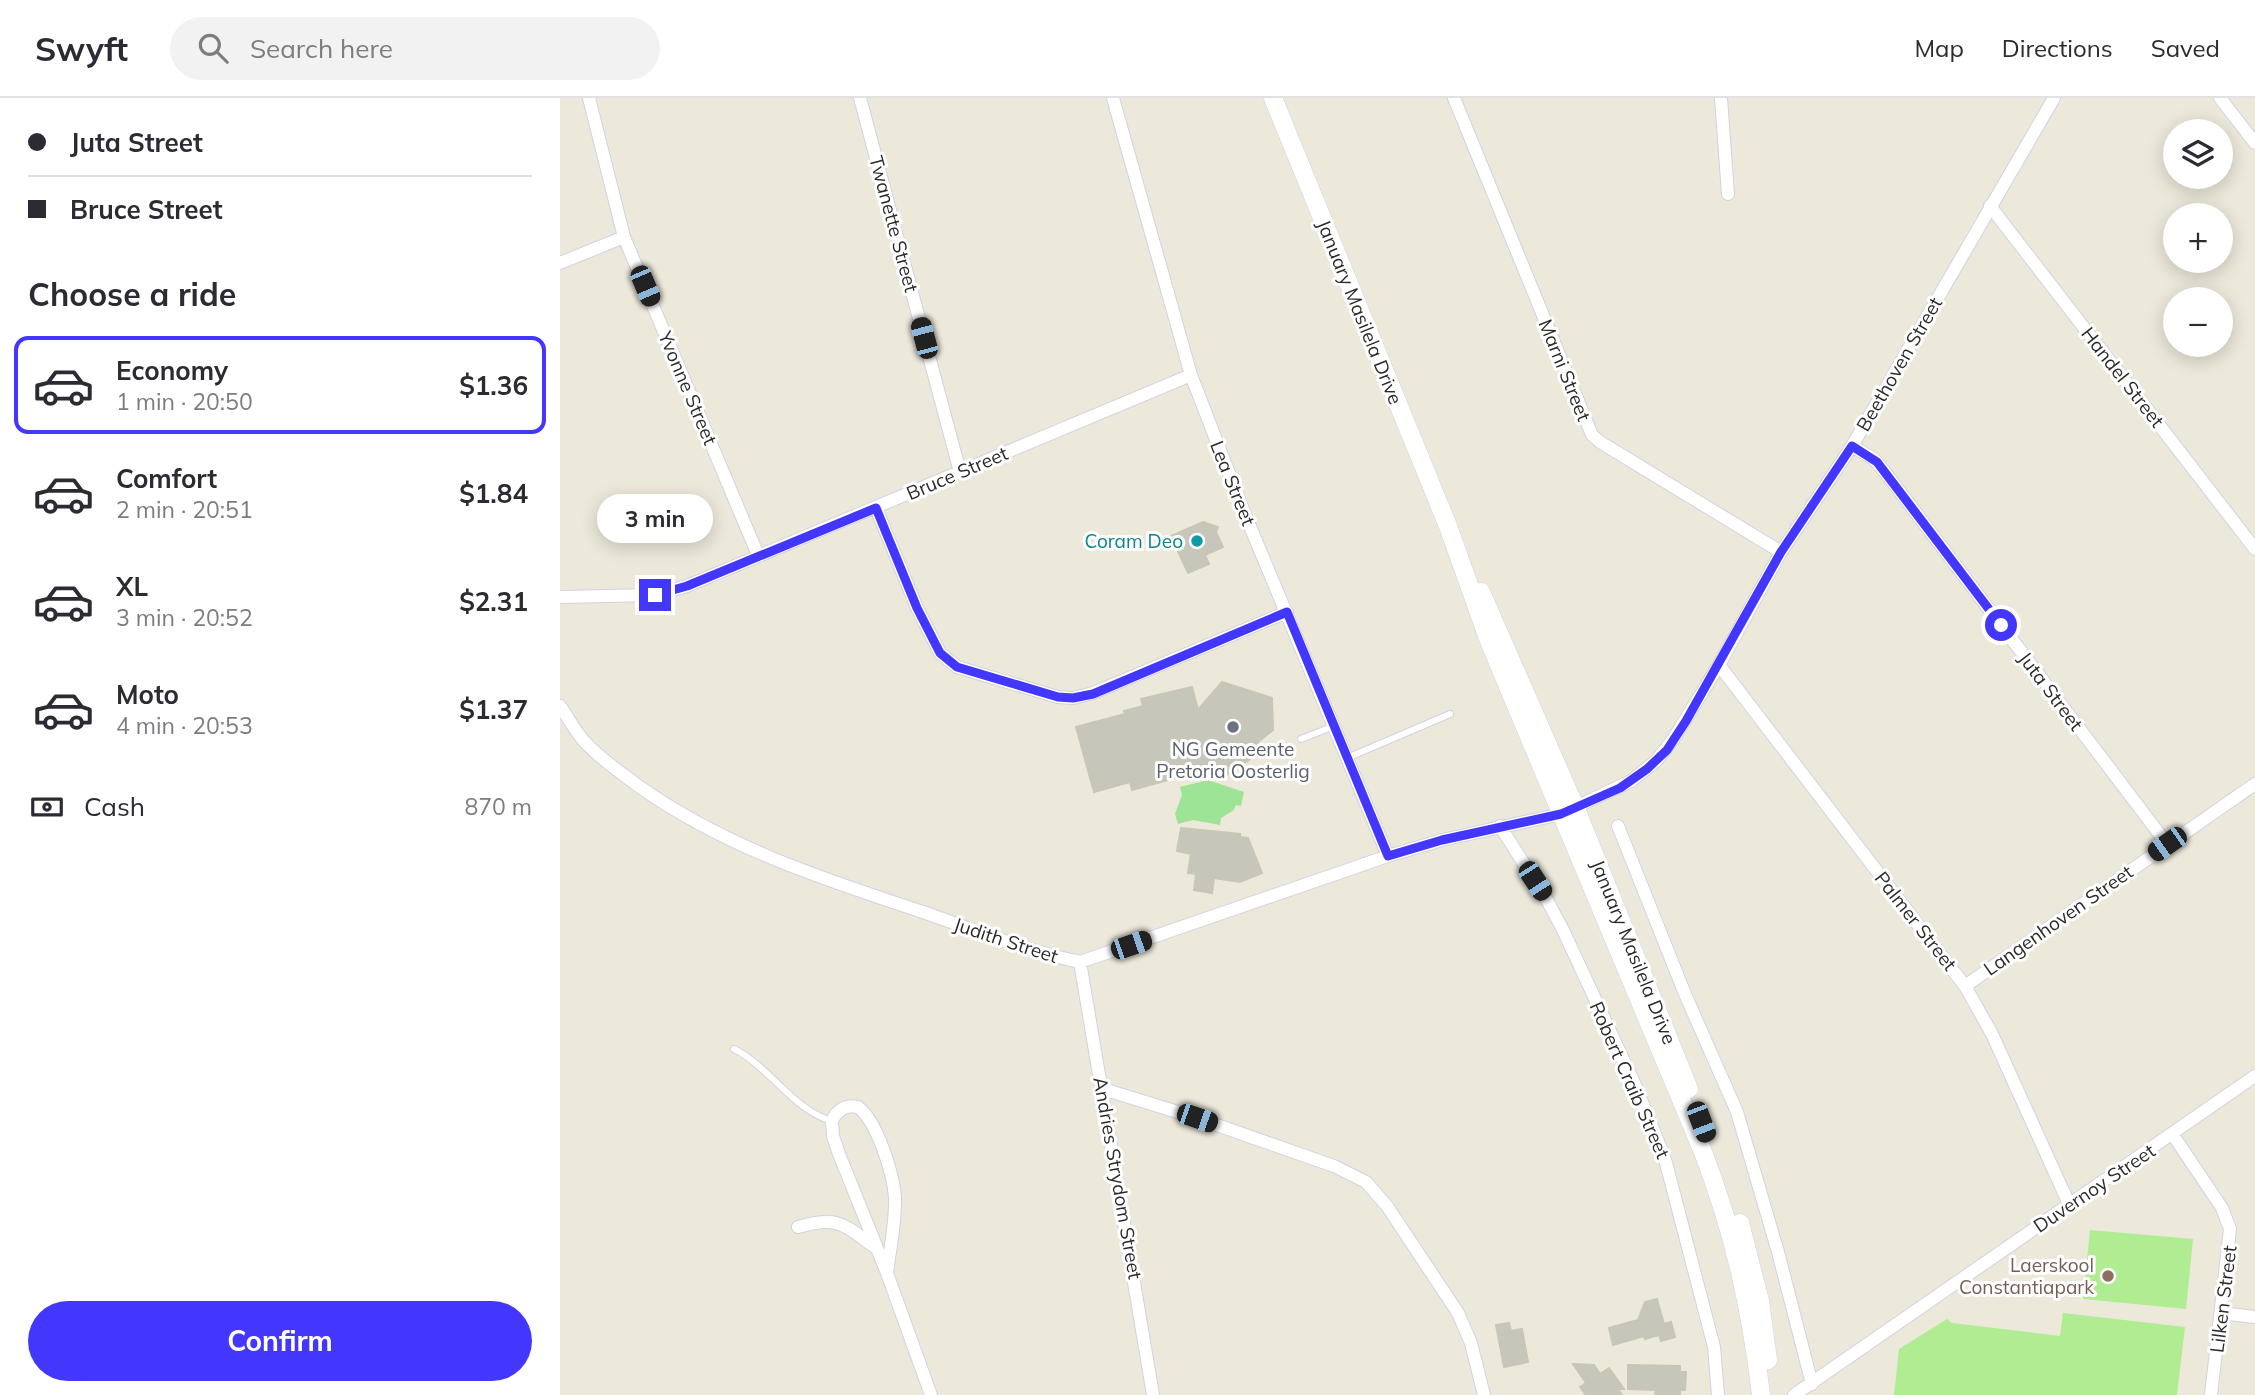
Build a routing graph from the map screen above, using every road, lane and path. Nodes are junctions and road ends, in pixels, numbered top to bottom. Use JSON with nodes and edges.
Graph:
{"nodes":[{"id":1,"x":589,"y":98,"type":"edge"},
{"id":2,"x":860,"y":98,"type":"edge"},
{"id":3,"x":1113,"y":98,"type":"edge"},
{"id":4,"x":1273,"y":98,"type":"edge"},
{"id":5,"x":1454,"y":98,"type":"edge"},
{"id":6,"x":1721,"y":98,"type":"edge"},
{"id":7,"x":2054,"y":98,"type":"edge"},
{"id":8,"x":2220,"y":98,"type":"edge"},
{"id":9,"x":2255,"y":143,"type":"edge"},
{"id":10,"x":1728,"y":194,"type":"dead end"},
{"id":11,"x":1990,"y":206,"type":"junction"},
{"id":12,"x":624,"y":237,"type":"junction"},
{"id":13,"x":560,"y":263,"type":"edge"},
{"id":14,"x":1191,"y":375,"type":"junction"},
{"id":15,"x":1852,"y":446,"type":"junction"},
{"id":16,"x":960,"y":472,"type":"junction"},
{"id":17,"x":876,"y":508,"type":"junction"},
{"id":18,"x":2255,"y":549,"type":"edge"},
{"id":19,"x":1781,"y":552,"type":"junction"},
{"id":20,"x":758,"y":555,"type":"junction"},
{"id":21,"x":560,"y":597,"type":"edge"},
{"id":22,"x":1287,"y":612,"type":"junction"},
{"id":23,"x":1719,"y":665,"type":"junction"},
{"id":24,"x":560,"y":706,"type":"edge"},
{"id":25,"x":1450,"y":714,"type":"dead end"},
{"id":26,"x":1334,"y":726,"type":"junction"},
{"id":27,"x":1301,"y":739,"type":"dead end"},
{"id":28,"x":1347,"y":758,"type":"junction"},
{"id":29,"x":2255,"y":784,"type":"edge"},
{"id":30,"x":1568,"y":812,"type":"junction"},
{"id":31,"x":1500,"y":826,"type":"junction"},
{"id":32,"x":1618,"y":826,"type":"dead end"},
{"id":33,"x":2167,"y":844,"type":"junction"},
{"id":34,"x":1388,"y":856,"type":"junction"},
{"id":35,"x":1080,"y":962,"type":"junction"},
{"id":36,"x":1965,"y":986,"type":"junction"},
{"id":37,"x":734,"y":1049,"type":"dead end"},
{"id":38,"x":2255,"y":1076,"type":"edge"},
{"id":39,"x":1103,"y":1089,"type":"junction"},
{"id":40,"x":832,"y":1121,"type":"junction"},
{"id":41,"x":2173,"y":1135,"type":"junction"},
{"id":42,"x":2069,"y":1204,"type":"junction"},
{"id":43,"x":798,"y":1227,"type":"dead end"},
{"id":44,"x":877,"y":1249,"type":"junction"},
{"id":45,"x":887,"y":1273,"type":"junction"},
{"id":46,"x":2221,"y":1313,"type":"junction"},
{"id":47,"x":2255,"y":1317,"type":"edge"},
{"id":48,"x":1812,"y":1384,"type":"junction"},
{"id":49,"x":931,"y":1395,"type":"edge"},
{"id":50,"x":1153,"y":1395,"type":"edge"},
{"id":51,"x":1484,"y":1395,"type":"edge"},
{"id":52,"x":1718,"y":1395,"type":"edge"},
{"id":53,"x":1761,"y":1395,"type":"edge"},
{"id":54,"x":1771,"y":1395,"type":"edge"},
{"id":55,"x":1794,"y":1395,"type":"edge"},
{"id":56,"x":2211,"y":1395,"type":"edge"}],
"edges":[{"from":1,"to":12,"type":"street","name":"Yvonne Street"},
{"from":2,"to":16,"type":"street","name":"Twanette Street"},
{"from":3,"to":14,"type":"street","name":"Lea Street"},
{"from":4,"to":30,"type":"main road","name":"January Masilela Drive"},
{"from":5,"to":19,"type":"street","name":"Marni Street"},
{"from":6,"to":10,"type":"street"},
{"from":7,"to":11,"type":"street","name":"Beethoven Street"},
{"from":8,"to":9,"type":"street"},
{"from":11,"to":15,"type":"street","name":"Beethoven Street"},
{"from":11,"to":18,"type":"street","name":"Handel Street"},
{"from":12,"to":13,"type":"street"},
{"from":12,"to":20,"type":"street","name":"Yvonne Street"},
{"from":14,"to":16,"type":"street","name":"Bruce Street"},
{"from":14,"to":22,"type":"street","name":"Lea Street"},
{"from":15,"to":19,"type":"street","name":"Beethoven Street"},
{"from":15,"to":33,"type":"street","name":"Juta Street"},
{"from":16,"to":17,"type":"street","name":"Bruce Street"},
{"from":17,"to":20,"type":"street","name":"Bruce Street"},
{"from":17,"to":22,"type":"street"},
{"from":19,"to":23,"type":"street","name":"Beethoven Street"},
{"from":20,"to":21,"type":"street","name":"Bruce Street"},
{"from":22,"to":26,"type":"street","name":"Lea Street"},
{"from":23,"to":30,"type":"street","name":"Beethoven Street"},
{"from":23,"to":36,"type":"street","name":"Palmer Street"},
{"from":24,"to":35,"type":"street","name":"Judith Street"},
{"from":25,"to":28,"type":"lane"},
{"from":26,"to":27,"type":"lane"},
{"from":26,"to":28,"type":"street","name":"Lea Street"},
{"from":28,"to":34,"type":"street","name":"Lea Street"},
{"from":29,"to":33,"type":"street","name":"Langenhoven Street"},
{"from":30,"to":31,"type":"street","name":"Judith Street"},
{"from":30,"to":53,"type":"main road","name":"January Masilela Drive"},
{"from":30,"to":54,"type":"main road","name":"January Masilela Drive"},
{"from":31,"to":34,"type":"street","name":"Judith Street"},
{"from":31,"to":52,"type":"street","name":"Robert Craib Street"},
{"from":32,"to":48,"type":"street"},
{"from":33,"to":36,"type":"street","name":"Langenhoven Street"},
{"from":34,"to":35,"type":"street","name":"Judith Street"},
{"from":35,"to":39,"type":"street","name":"Andries Strydom Street"},
{"from":36,"to":42,"type":"street","name":"Palmer Street"},
{"from":37,"to":40,"type":"lane"},
{"from":38,"to":41,"type":"street","name":"Duvernoy Street"},
{"from":39,"to":50,"type":"street","name":"Andries Strydom Street"},
{"from":39,"to":51,"type":"street"},
{"from":40,"to":44,"type":"street"},
{"from":40,"to":45,"type":"street"},
{"from":41,"to":42,"type":"street","name":"Duvernoy Street"},
{"from":41,"to":46,"type":"street","name":"Lilken Street"},
{"from":42,"to":48,"type":"street","name":"Duvernoy Street"},
{"from":43,"to":44,"type":"street"},
{"from":44,"to":45,"type":"street"},
{"from":45,"to":49,"type":"street"},
{"from":46,"to":47,"type":"street"},
{"from":46,"to":56,"type":"street","name":"Lilken Street"},
{"from":48,"to":55,"type":"street","name":"Duvernoy Street"}]}
